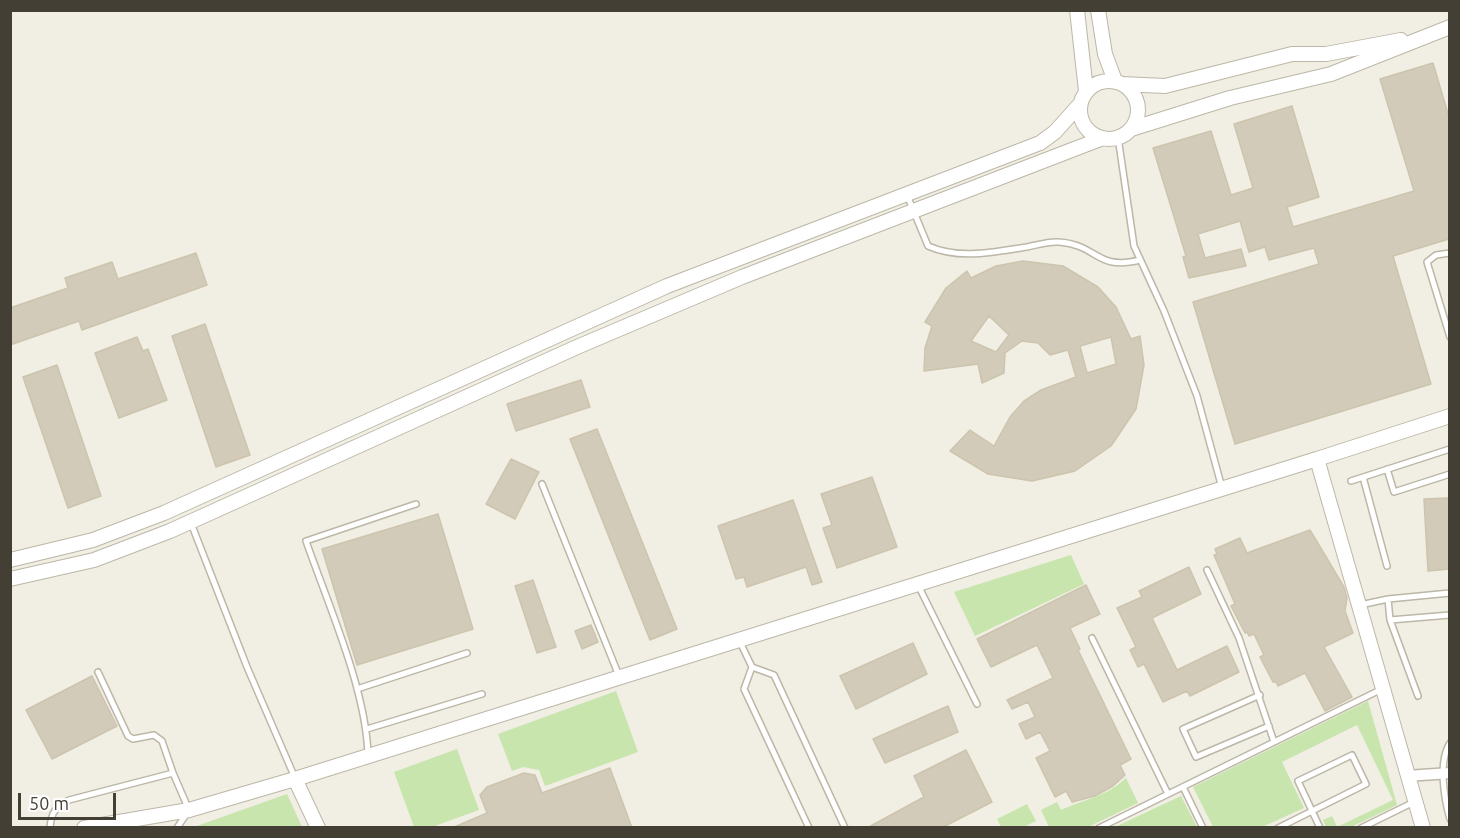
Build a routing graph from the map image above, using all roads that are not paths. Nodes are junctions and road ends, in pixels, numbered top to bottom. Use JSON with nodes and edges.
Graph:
{"nodes":[{"id":1,"x":1077,"y":10,"type":"edge"},
{"id":2,"x":1098,"y":10,"type":"edge"},
{"id":3,"x":1449,"y":27,"type":"edge"},
{"id":4,"x":1429,"y":35,"type":"junction"},
{"id":5,"x":1326,"y":54,"type":"junction"},
{"id":6,"x":1332,"y":75,"type":"junction"},
{"id":7,"x":1118,"y":82,"type":"junction"},
{"id":8,"x":1086,"y":91,"type":"junction"},
{"id":9,"x":1080,"y":104,"type":"junction"},
{"id":10,"x":1131,"y":129,"type":"junction"},
{"id":11,"x":1118,"y":137,"type":"junction"},
{"id":12,"x":1103,"y":138,"type":"junction"},
{"id":13,"x":907,"y":194,"type":"junction"},
{"id":14,"x":912,"y":211,"type":"junction"},
{"id":15,"x":1449,"y":253,"type":"edge"},
{"id":16,"x":1140,"y":260,"type":"junction"},
{"id":17,"x":1449,"y":337,"type":"edge"},
{"id":18,"x":1449,"y":416,"type":"edge"},
{"id":19,"x":1449,"y":449,"type":"edge"},
{"id":20,"x":1317,"y":459,"type":"junction"},
{"id":21,"x":1387,"y":469,"type":"junction"},
{"id":22,"x":1449,"y":474,"type":"edge"},
{"id":23,"x":1363,"y":477,"type":"junction"},
{"id":24,"x":1351,"y":480,"type":"dead end"},
{"id":25,"x":542,"y":484,"type":"dead end"},
{"id":26,"x":1222,"y":489,"type":"junction"},
{"id":27,"x":416,"y":504,"type":"dead end"},
{"id":28,"x":190,"y":521,"type":"junction"},
{"id":29,"x":10,"y":560,"type":"edge"},
{"id":30,"x":1387,"y":566,"type":"dead end"},
{"id":31,"x":1207,"y":570,"type":"dead end"},
{"id":32,"x":10,"y":579,"type":"edge"},
{"id":33,"x":918,"y":583,"type":"junction"},
{"id":34,"x":1449,"y":593,"type":"edge"},
{"id":35,"x":1388,"y":599,"type":"junction"},
{"id":36,"x":1358,"y":606,"type":"junction"},
{"id":37,"x":1449,"y":615,"type":"edge"},
{"id":38,"x":1390,"y":620,"type":"junction"},
{"id":39,"x":1092,"y":638,"type":"dead end"},
{"id":40,"x":739,"y":639,"type":"junction"},
{"id":41,"x":467,"y":653,"type":"dead end"},
{"id":42,"x":752,"y":667,"type":"junction"},
{"id":43,"x":98,"y":672,"type":"dead end"},
{"id":44,"x":620,"y":676,"type":"junction"},
{"id":45,"x":357,"y":689,"type":"junction"},
{"id":46,"x":1382,"y":689,"type":"junction"},
{"id":47,"x":482,"y":694,"type":"dead end"},
{"id":48,"x":1260,"y":695,"type":"junction"},
{"id":49,"x":1418,"y":696,"type":"dead end"},
{"id":50,"x":977,"y":704,"type":"dead end"},
{"id":51,"x":1269,"y":726,"type":"junction"},
{"id":52,"x":367,"y":729,"type":"junction"},
{"id":53,"x":1274,"y":742,"type":"junction"},
{"id":54,"x":1449,"y":743,"type":"edge"},
{"id":55,"x":368,"y":756,"type":"junction"},
{"id":56,"x":173,"y":773,"type":"junction"},
{"id":57,"x":1447,"y":773,"type":"edge"},
{"id":58,"x":1407,"y":776,"type":"junction"},
{"id":59,"x":295,"y":779,"type":"junction"},
{"id":60,"x":1183,"y":786,"type":"junction"},
{"id":61,"x":1168,"y":794,"type":"junction"},
{"id":62,"x":1448,"y":798,"type":"edge"},
{"id":63,"x":1415,"y":801,"type":"junction"},
{"id":64,"x":189,"y":810,"type":"junction"},
{"id":65,"x":1312,"y":811,"type":"junction"},
{"id":66,"x":1449,"y":819,"type":"edge"},
{"id":67,"x":50,"y":828,"type":"edge"},
{"id":68,"x":84,"y":828,"type":"edge"},
{"id":69,"x":177,"y":828,"type":"edge"},
{"id":70,"x":318,"y":828,"type":"edge"},
{"id":71,"x":809,"y":828,"type":"edge"},
{"id":72,"x":845,"y":828,"type":"edge"},
{"id":73,"x":1099,"y":828,"type":"edge"},
{"id":74,"x":1203,"y":828,"type":"edge"},
{"id":75,"x":1278,"y":828,"type":"edge"},
{"id":76,"x":1320,"y":828,"type":"edge"},
{"id":77,"x":1361,"y":828,"type":"edge"},
{"id":78,"x":1423,"y":828,"type":"edge"}],
"edges":[{"from":1,"to":8,"type":"street"},
{"from":2,"to":7,"type":"street"},
{"from":3,"to":4,"type":"street"},
{"from":4,"to":5,"type":"street"},
{"from":4,"to":6,"type":"street"},
{"from":5,"to":6,"type":"street"},
{"from":5,"to":7,"type":"street"},
{"from":6,"to":10,"type":"street"},
{"from":7,"to":8,"type":"street"},
{"from":7,"to":10,"type":"street"},
{"from":8,"to":9,"type":"street"},
{"from":9,"to":12,"type":"street"},
{"from":9,"to":13,"type":"street"},
{"from":10,"to":11,"type":"street"},
{"from":11,"to":12,"type":"street"},
{"from":11,"to":16,"type":"lane"},
{"from":12,"to":14,"type":"street"},
{"from":13,"to":14,"type":"lane"},
{"from":13,"to":29,"type":"street"},
{"from":14,"to":16,"type":"lane"},
{"from":14,"to":28,"type":"street"},
{"from":15,"to":17,"type":"lane"},
{"from":16,"to":26,"type":"lane"},
{"from":18,"to":20,"type":"street"},
{"from":19,"to":21,"type":"lane"},
{"from":20,"to":26,"type":"street"},
{"from":20,"to":36,"type":"street"},
{"from":21,"to":22,"type":"lane"},
{"from":21,"to":23,"type":"lane"},
{"from":23,"to":24,"type":"lane"},
{"from":23,"to":30,"type":"lane"},
{"from":25,"to":44,"type":"lane"},
{"from":26,"to":33,"type":"street"},
{"from":27,"to":45,"type":"lane"},
{"from":28,"to":32,"type":"street"},
{"from":28,"to":59,"type":"lane"},
{"from":31,"to":48,"type":"lane"},
{"from":33,"to":40,"type":"street"},
{"from":33,"to":50,"type":"lane"},
{"from":34,"to":35,"type":"lane"},
{"from":35,"to":36,"type":"lane"},
{"from":35,"to":38,"type":"lane"},
{"from":36,"to":46,"type":"street"},
{"from":37,"to":38,"type":"lane"},
{"from":38,"to":49,"type":"lane"},
{"from":39,"to":61,"type":"lane"},
{"from":40,"to":42,"type":"lane"},
{"from":40,"to":44,"type":"street"},
{"from":41,"to":45,"type":"lane"},
{"from":42,"to":71,"type":"lane"},
{"from":42,"to":72,"type":"lane"},
{"from":43,"to":56,"type":"lane"},
{"from":44,"to":55,"type":"street"},
{"from":45,"to":52,"type":"lane"},
{"from":46,"to":53,"type":"lane"},
{"from":46,"to":58,"type":"street"},
{"from":47,"to":52,"type":"lane"},
{"from":48,"to":51,"type":"lane"},
{"from":48,"to":51,"type":"lane"},
{"from":51,"to":53,"type":"lane"},
{"from":52,"to":55,"type":"lane"},
{"from":53,"to":60,"type":"lane"},
{"from":54,"to":57,"type":"lane"},
{"from":55,"to":59,"type":"street"},
{"from":56,"to":64,"type":"lane"},
{"from":56,"to":67,"type":"lane"},
{"from":57,"to":58,"type":"street"},
{"from":57,"to":62,"type":"lane"},
{"from":58,"to":63,"type":"street"},
{"from":59,"to":64,"type":"street"},
{"from":59,"to":70,"type":"street"},
{"from":60,"to":61,"type":"lane"},
{"from":60,"to":74,"type":"lane"},
{"from":61,"to":73,"type":"lane"},
{"from":62,"to":66,"type":"lane"},
{"from":63,"to":77,"type":"lane"},
{"from":63,"to":78,"type":"street"},
{"from":64,"to":68,"type":"street"},
{"from":64,"to":69,"type":"lane"},
{"from":65,"to":65,"type":"lane"},
{"from":65,"to":75,"type":"lane"},
{"from":65,"to":76,"type":"lane"}]}
